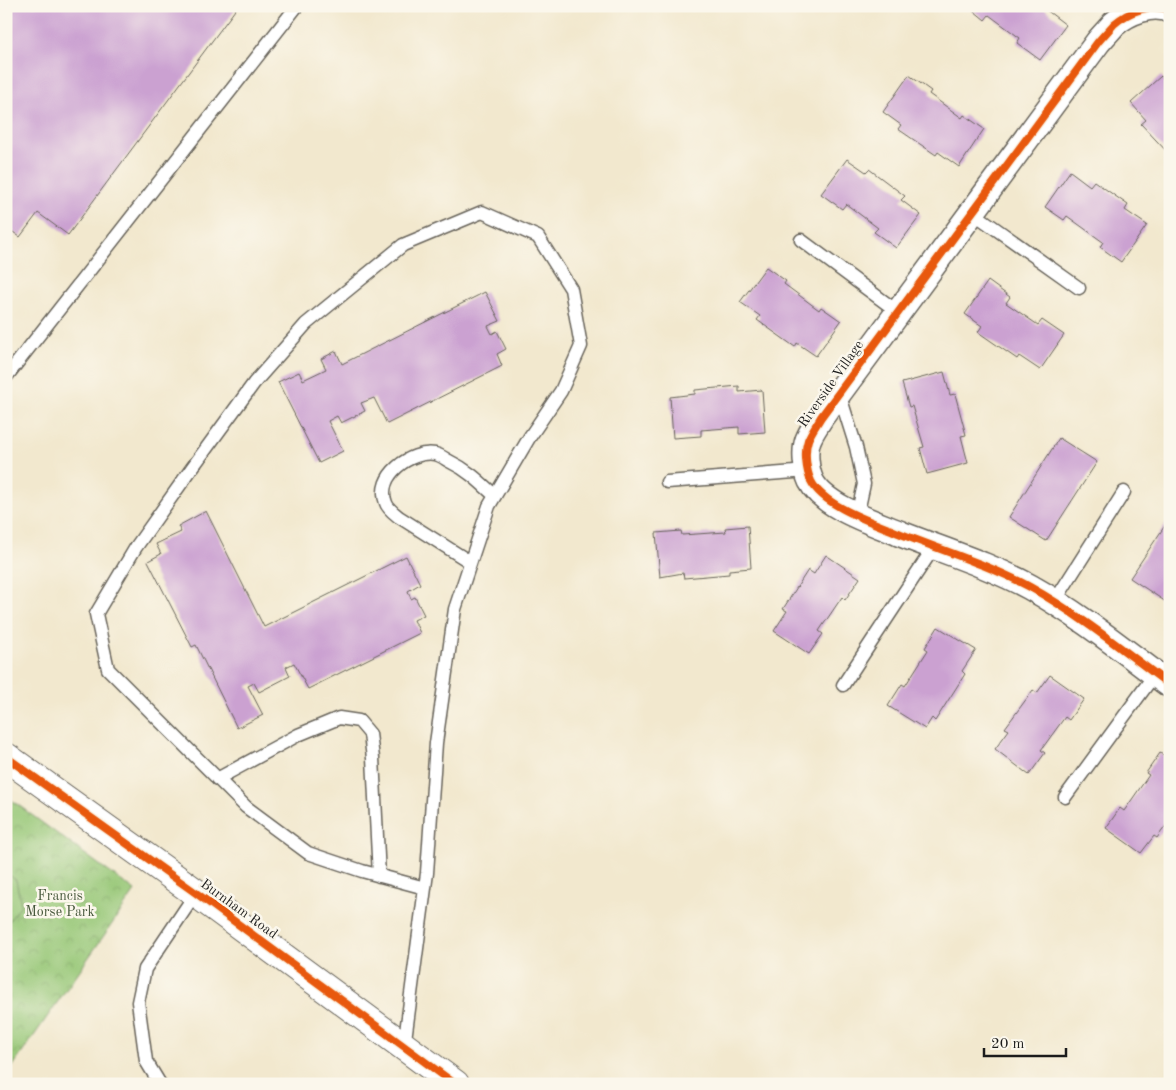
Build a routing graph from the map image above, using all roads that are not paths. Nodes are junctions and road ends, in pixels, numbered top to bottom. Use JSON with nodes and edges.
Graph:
{"nodes":[{"id":1,"x":297,"y":6,"type":"edge"},
{"id":2,"x":1170,"y":10,"type":"edge"},
{"id":3,"x":972,"y":212,"type":"junction"},
{"id":4,"x":801,"y":240,"type":"dead end"},
{"id":5,"x":1079,"y":288,"type":"dead end"},
{"id":6,"x":898,"y":312,"type":"junction"},
{"id":7,"x":6,"y":377,"type":"edge"},
{"id":8,"x":839,"y":393,"type":"junction"},
{"id":9,"x":808,"y":471,"type":"junction"},
{"id":10,"x":667,"y":482,"type":"dead end"},
{"id":11,"x":1124,"y":492,"type":"dead end"},
{"id":12,"x":495,"y":496,"type":"junction"},
{"id":13,"x":856,"y":516,"type":"junction"},
{"id":14,"x":934,"y":548,"type":"junction"},
{"id":15,"x":470,"y":562,"type":"junction"},
{"id":16,"x":1054,"y":601,"type":"junction"},
{"id":17,"x":1162,"y":680,"type":"edge"},
{"id":18,"x":843,"y":685,"type":"dead end"},
{"id":19,"x":6,"y":757,"type":"edge"},
{"id":20,"x":217,"y":779,"type":"junction"},
{"id":21,"x":1065,"y":797,"type":"dead end"},
{"id":22,"x":380,"y":876,"type":"junction"},
{"id":23,"x":425,"y":888,"type":"junction"},
{"id":24,"x":196,"y":893,"type":"junction"},
{"id":25,"x":404,"y":1047,"type":"junction"},
{"id":26,"x":160,"y":1084,"type":"edge"},
{"id":27,"x":454,"y":1084,"type":"edge"}],
"edges":[{"from":1,"to":7,"type":"lane"},
{"from":2,"to":3,"type":"street","name":"Riverside Village"},
{"from":3,"to":5,"type":"lane"},
{"from":3,"to":6,"type":"street","name":"Riverside Village"},
{"from":4,"to":6,"type":"lane"},
{"from":6,"to":8,"type":"street","name":"Riverside Village"},
{"from":8,"to":9,"type":"street","name":"Riverside Village"},
{"from":8,"to":13,"type":"lane"},
{"from":9,"to":10,"type":"lane"},
{"from":9,"to":13,"type":"street","name":"Riverside Village"},
{"from":11,"to":16,"type":"lane"},
{"from":12,"to":15,"type":"lane"},
{"from":12,"to":15,"type":"lane"},
{"from":12,"to":20,"type":"lane"},
{"from":13,"to":14,"type":"street","name":"Riverside Village"},
{"from":14,"to":16,"type":"street","name":"Riverside Village"},
{"from":14,"to":18,"type":"lane"},
{"from":15,"to":23,"type":"lane"},
{"from":16,"to":17,"type":"street","name":"Riverside Village"},
{"from":17,"to":21,"type":"lane"},
{"from":19,"to":24,"type":"street","name":"Burnham Road"},
{"from":20,"to":22,"type":"lane"},
{"from":20,"to":22,"type":"lane"},
{"from":22,"to":23,"type":"lane"},
{"from":23,"to":25,"type":"lane"},
{"from":24,"to":25,"type":"street","name":"Burnham Road"},
{"from":24,"to":26,"type":"lane"},
{"from":25,"to":27,"type":"street","name":"Burnham Road"}]}
